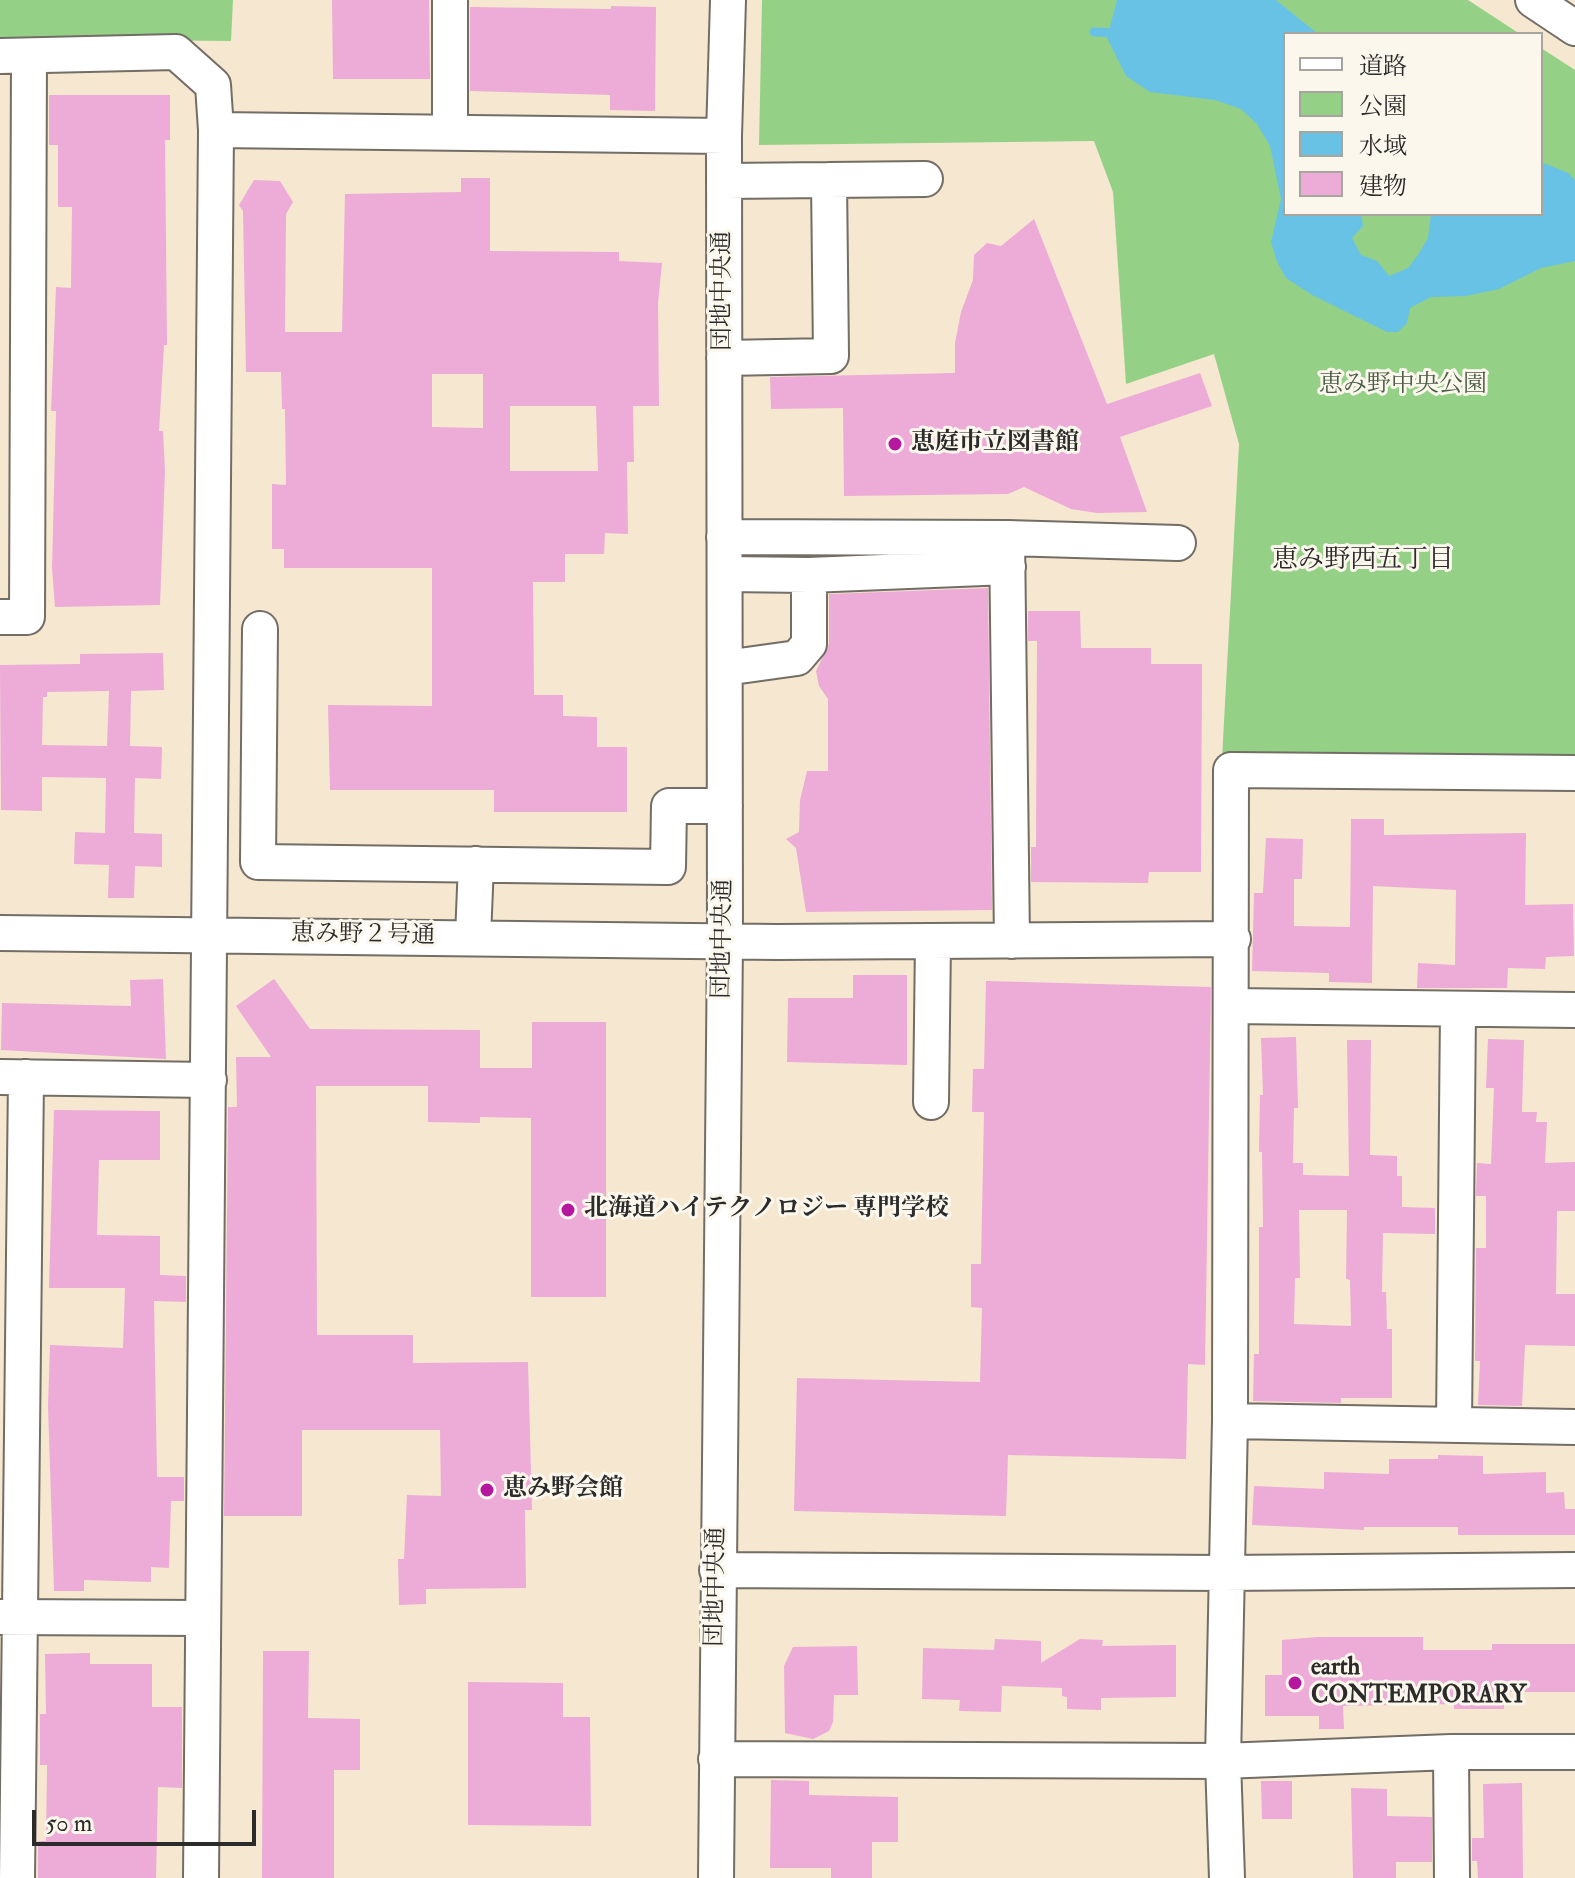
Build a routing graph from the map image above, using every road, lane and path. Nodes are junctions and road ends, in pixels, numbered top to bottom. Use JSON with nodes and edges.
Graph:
{"nodes":[{"id":1,"x":450,"y":0,"type":"edge"},
{"id":2,"x":728,"y":0,"type":"edge"},
{"id":3,"x":1533,"y":0,"type":"edge"},
{"id":4,"x":1575,"y":28,"type":"edge"},
{"id":5,"x":15,"y":57,"type":"edge"},
{"id":6,"x":216,"y":130,"type":"junction"},
{"id":7,"x":450,"y":132,"type":"junction"},
{"id":8,"x":724,"y":136,"type":"junction"},
{"id":9,"x":925,"y":179,"type":"dead end"},
{"id":10,"x":829,"y":180,"type":"junction"},
{"id":11,"x":724,"y":181,"type":"junction"},
{"id":12,"x":724,"y":358,"type":"junction"},
{"id":13,"x":724,"y":537,"type":"junction"},
{"id":14,"x":1178,"y":543,"type":"dead end"},
{"id":15,"x":1008,"y":552,"type":"junction"},
{"id":16,"x":725,"y":574,"type":"junction"},
{"id":17,"x":809,"y":575,"type":"junction"},
{"id":18,"x":0,"y":617,"type":"edge"},
{"id":19,"x":260,"y":629,"type":"dead end"},
{"id":20,"x":725,"y":668,"type":"junction"},
{"id":21,"x":1575,"y":773,"type":"edge"},
{"id":22,"x":725,"y":806,"type":"junction"},
{"id":23,"x":476,"y":864,"type":"junction"},
{"id":24,"x":0,"y":933,"type":"edge"},
{"id":25,"x":209,"y":935,"type":"junction"},
{"id":26,"x":473,"y":937,"type":"junction"},
{"id":27,"x":1233,"y":939,"type":"junction"},
{"id":28,"x":725,"y":940,"type":"junction"},
{"id":29,"x":933,"y":941,"type":"junction"},
{"id":30,"x":1012,"y":941,"type":"junction"},
{"id":31,"x":1231,"y":1006,"type":"junction"},
{"id":32,"x":1458,"y":1010,"type":"junction"},
{"id":33,"x":1575,"y":1010,"type":"edge"},
{"id":34,"x":13,"y":1077,"type":"edge"},
{"id":35,"x":209,"y":1080,"type":"junction"},
{"id":36,"x":931,"y":1102,"type":"dead end"},
{"id":37,"x":1230,"y":1421,"type":"junction"},
{"id":38,"x":1454,"y":1425,"type":"junction"},
{"id":39,"x":1575,"y":1427,"type":"edge"},
{"id":40,"x":717,"y":1570,"type":"junction"},
{"id":41,"x":1575,"y":1570,"type":"edge"},
{"id":42,"x":1224,"y":1573,"type":"junction"},
{"id":43,"x":9,"y":1617,"type":"edge"},
{"id":44,"x":201,"y":1618,"type":"junction"},
{"id":45,"x":1451,"y":1752,"type":"junction"},
{"id":46,"x":1575,"y":1752,"type":"edge"},
{"id":47,"x":716,"y":1759,"type":"junction"},
{"id":48,"x":1223,"y":1761,"type":"junction"},
{"id":49,"x":17,"y":1878,"type":"edge"},
{"id":50,"x":201,"y":1878,"type":"edge"},
{"id":51,"x":716,"y":1878,"type":"edge"},
{"id":52,"x":1227,"y":1878,"type":"edge"},
{"id":53,"x":1452,"y":1878,"type":"edge"}],
"edges":[{"from":1,"to":7,"type":"street"},
{"from":2,"to":8,"type":"street","name":"団地中央通"},
{"from":3,"to":4,"type":"street"},
{"from":5,"to":6,"type":"street"},
{"from":5,"to":18,"type":"street"},
{"from":6,"to":7,"type":"street"},
{"from":6,"to":25,"type":"street"},
{"from":7,"to":8,"type":"street"},
{"from":8,"to":11,"type":"street","name":"団地中央通"},
{"from":9,"to":10,"type":"street"},
{"from":10,"to":11,"type":"street"},
{"from":10,"to":12,"type":"street"},
{"from":11,"to":12,"type":"street","name":"団地中央通"},
{"from":12,"to":13,"type":"street","name":"団地中央通"},
{"from":13,"to":15,"type":"street"},
{"from":13,"to":16,"type":"street","name":"団地中央通"},
{"from":14,"to":15,"type":"street"},
{"from":15,"to":17,"type":"street"},
{"from":15,"to":30,"type":"street"},
{"from":16,"to":17,"type":"street"},
{"from":16,"to":20,"type":"street","name":"団地中央通"},
{"from":17,"to":20,"type":"street"},
{"from":19,"to":23,"type":"street"},
{"from":20,"to":22,"type":"street","name":"団地中央通"},
{"from":21,"to":27,"type":"street"},
{"from":22,"to":23,"type":"street"},
{"from":22,"to":28,"type":"street","name":"団地中央通"},
{"from":23,"to":26,"type":"street"},
{"from":24,"to":25,"type":"street","name":"恵み野２号通"},
{"from":25,"to":26,"type":"street","name":"恵み野２号通"},
{"from":25,"to":35,"type":"street"},
{"from":26,"to":28,"type":"street","name":"恵み野２号通"},
{"from":27,"to":30,"type":"street","name":"恵み野２号通"},
{"from":27,"to":31,"type":"street"},
{"from":28,"to":29,"type":"street","name":"恵み野２号通"},
{"from":28,"to":40,"type":"street","name":"団地中央通"},
{"from":29,"to":30,"type":"street","name":"恵み野２号通"},
{"from":29,"to":36,"type":"street"},
{"from":31,"to":32,"type":"street"},
{"from":31,"to":37,"type":"street"},
{"from":32,"to":33,"type":"street"},
{"from":32,"to":38,"type":"street"},
{"from":34,"to":35,"type":"street"},
{"from":34,"to":43,"type":"street"},
{"from":35,"to":44,"type":"street"},
{"from":37,"to":38,"type":"street"},
{"from":37,"to":42,"type":"street"},
{"from":38,"to":39,"type":"street"},
{"from":40,"to":42,"type":"street"},
{"from":40,"to":47,"type":"street","name":"団地中央通"},
{"from":41,"to":42,"type":"street"},
{"from":42,"to":48,"type":"street"},
{"from":43,"to":44,"type":"street"},
{"from":43,"to":49,"type":"street"},
{"from":44,"to":50,"type":"street"},
{"from":45,"to":46,"type":"street"},
{"from":45,"to":48,"type":"street"},
{"from":45,"to":53,"type":"street"},
{"from":47,"to":48,"type":"street"},
{"from":47,"to":51,"type":"street","name":"団地中央通"},
{"from":48,"to":52,"type":"street"}]}
